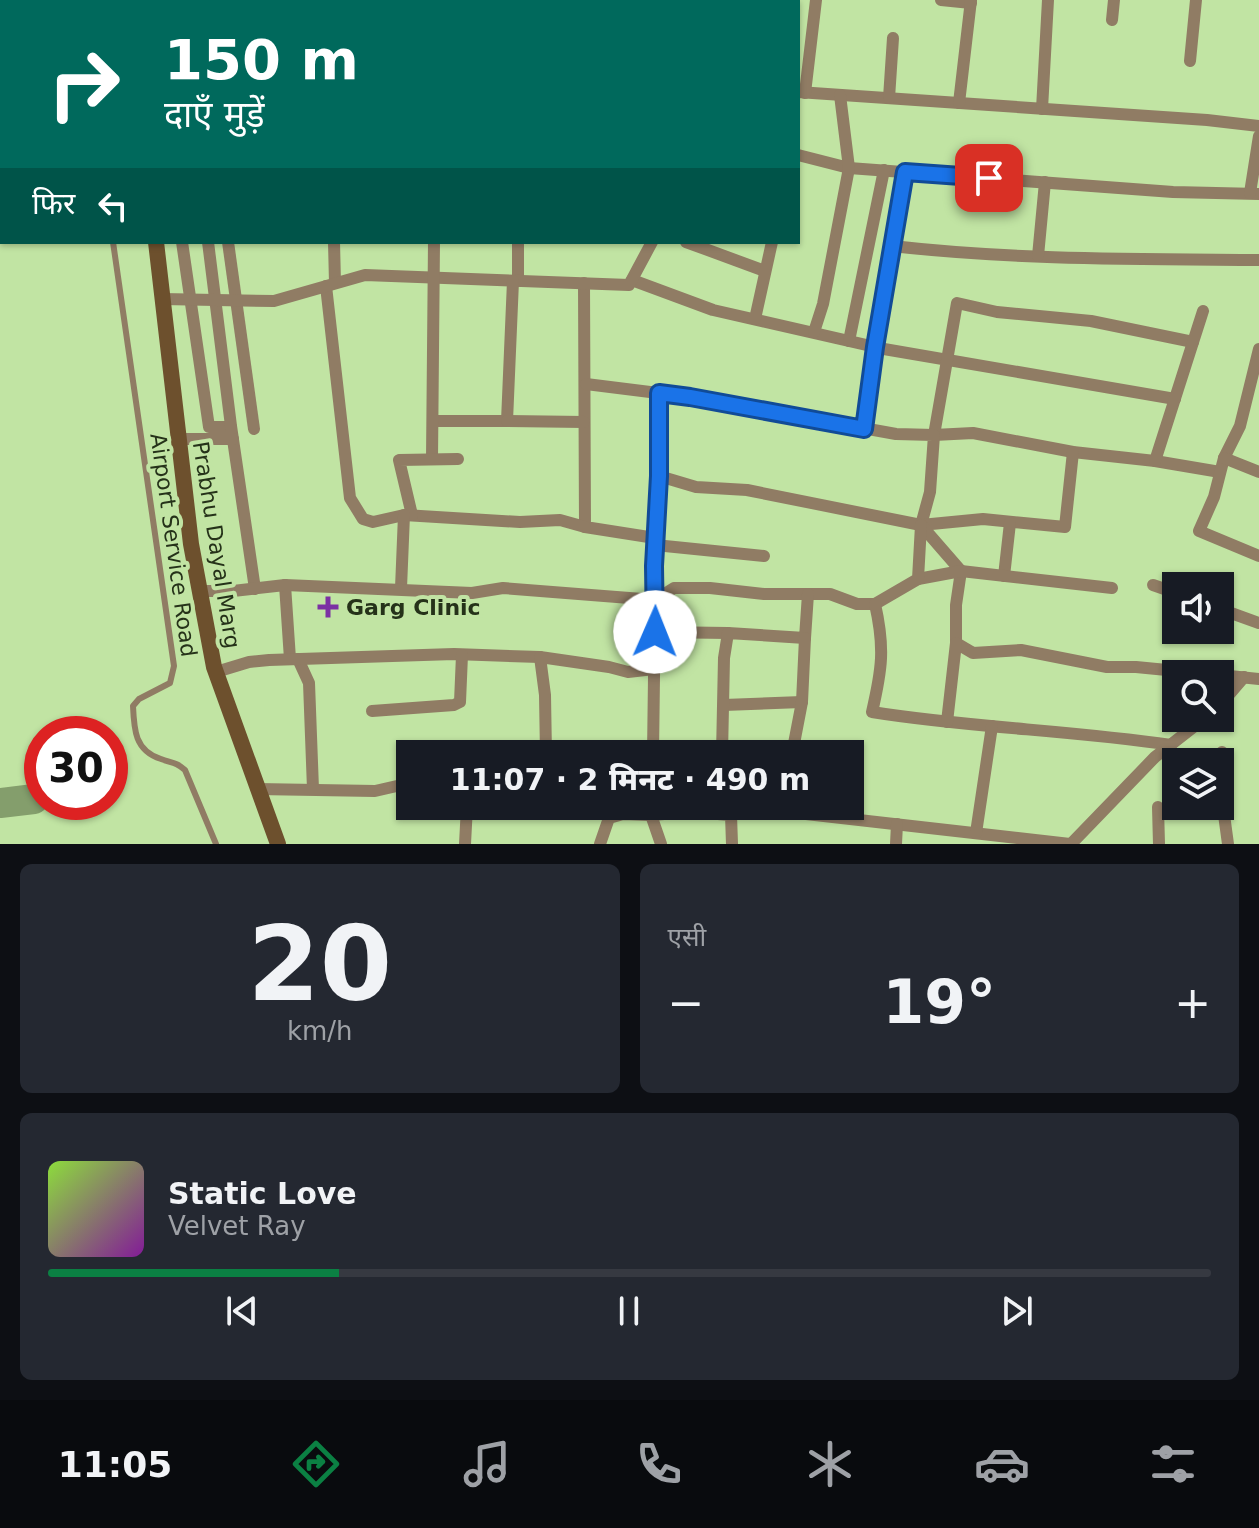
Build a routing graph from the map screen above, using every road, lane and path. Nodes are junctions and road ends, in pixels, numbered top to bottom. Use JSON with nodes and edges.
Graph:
{"nodes":[{"id":1,"x":816,"y":0,"type":"edge"},
{"id":2,"x":941,"y":0,"type":"edge"},
{"id":3,"x":1048,"y":0,"type":"edge"},
{"id":4,"x":1114,"y":0,"type":"edge"},
{"id":5,"x":1196,"y":0,"type":"edge"},
{"id":6,"x":971,"y":1,"type":"edge"},
{"id":7,"x":1112,"y":20,"type":"dead end"},
{"id":8,"x":893,"y":38,"type":"dead end"},
{"id":9,"x":804,"y":58,"type":"edge"},
{"id":10,"x":1190,"y":61,"type":"dead end"},
{"id":11,"x":801,"y":93,"type":"edge"},
{"id":12,"x":840,"y":95,"type":"junction"},
{"id":13,"x":889,"y":98,"type":"junction"},
{"id":14,"x":959,"y":103,"type":"junction"},
{"id":15,"x":1042,"y":109,"type":"junction"},
{"id":16,"x":1259,"y":126,"type":"edge"},
{"id":17,"x":1259,"y":136,"type":"edge"},
{"id":18,"x":800,"y":156,"type":"edge"},
{"id":19,"x":849,"y":168,"type":"junction"},
{"id":20,"x":884,"y":170,"type":"junction"},
{"id":21,"x":905,"y":172,"type":"junction"},
{"id":22,"x":1045,"y":182,"type":"junction"},
{"id":23,"x":1254,"y":194,"type":"edge"},
{"id":24,"x":113,"y":244,"type":"edge"},
{"id":25,"x":156,"y":244,"type":"edge"},
{"id":26,"x":182,"y":244,"type":"edge"},
{"id":27,"x":208,"y":244,"type":"edge"},
{"id":28,"x":228,"y":244,"type":"edge"},
{"id":29,"x":334,"y":244,"type":"edge"},
{"id":30,"x":434,"y":244,"type":"edge"},
{"id":31,"x":518,"y":244,"type":"edge"},
{"id":32,"x":651,"y":244,"type":"edge"},
{"id":33,"x":691,"y":244,"type":"edge"},
{"id":34,"x":772,"y":244,"type":"edge"},
{"id":35,"x":892,"y":246,"type":"junction"},
{"id":36,"x":1038,"y":256,"type":"junction"},
{"id":37,"x":1259,"y":260,"type":"edge"},
{"id":38,"x":765,"y":271,"type":"junction"},
{"id":39,"x":435,"y":277,"type":"junction"},
{"id":40,"x":632,"y":280,"type":"junction"},
{"id":41,"x":516,"y":281,"type":"junction"},
{"id":42,"x":584,"y":283,"type":"junction"},
{"id":43,"x":330,"y":284,"type":"junction"},
{"id":44,"x":162,"y":299,"type":"junction"},
{"id":45,"x":189,"y":299,"type":"junction"},
{"id":46,"x":215,"y":299,"type":"junction"},
{"id":47,"x":234,"y":300,"type":"junction"},
{"id":48,"x":1203,"y":311,"type":"dead end"},
{"id":49,"x":755,"y":319,"type":"junction"},
{"id":50,"x":814,"y":332,"type":"junction"},
{"id":51,"x":849,"y":341,"type":"junction"},
{"id":52,"x":1193,"y":342,"type":"junction"},
{"id":53,"x":875,"y":347,"type":"junction"},
{"id":54,"x":1259,"y":349,"type":"edge"},
{"id":55,"x":947,"y":359,"type":"junction"},
{"id":56,"x":586,"y":384,"type":"junction"},
{"id":57,"x":1254,"y":390,"type":"edge"},
{"id":58,"x":659,"y":393,"type":"junction"},
{"id":59,"x":1175,"y":399,"type":"junction"},
{"id":60,"x":433,"y":421,"type":"junction"},
{"id":61,"x":507,"y":421,"type":"junction"},
{"id":62,"x":584,"y":422,"type":"junction"},
{"id":63,"x":254,"y":429,"type":"dead end"},
{"id":64,"x":864,"y":429,"type":"junction"},
{"id":65,"x":232,"y":433,"type":"junction"},
{"id":66,"x":934,"y":435,"type":"junction"},
{"id":67,"x":179,"y":439,"type":"junction"},
{"id":68,"x":1073,"y":452,"type":"junction"},
{"id":69,"x":1224,"y":458,"type":"junction"},
{"id":70,"x":432,"y":459,"type":"junction"},
{"id":71,"x":458,"y":459,"type":"dead end"},
{"id":72,"x":1155,"y":461,"type":"junction"},
{"id":73,"x":1220,"y":472,"type":"junction"},
{"id":74,"x":1259,"y":472,"type":"edge"},
{"id":75,"x":659,"y":476,"type":"junction"},
{"id":76,"x":408,"y":515,"type":"junction"},
{"id":77,"x":1010,"y":523,"type":"junction"},
{"id":78,"x":921,"y":525,"type":"junction"},
{"id":79,"x":585,"y":527,"type":"junction"},
{"id":80,"x":655,"y":542,"type":"junction"},
{"id":81,"x":764,"y":556,"type":"dead end"},
{"id":82,"x":1259,"y":556,"type":"edge"},
{"id":83,"x":961,"y":571,"type":"junction"},
{"id":84,"x":1004,"y":576,"type":"junction"},
{"id":85,"x":918,"y":579,"type":"junction"},
{"id":86,"x":285,"y":585,"type":"junction"},
{"id":87,"x":1153,"y":585,"type":"dead end"},
{"id":88,"x":401,"y":588,"type":"junction"},
{"id":89,"x":1112,"y":588,"type":"dead end"},
{"id":90,"x":1162,"y":588,"type":"edge"},
{"id":91,"x":255,"y":589,"type":"junction"},
{"id":92,"x":200,"y":591,"type":"junction"},
{"id":93,"x":808,"y":594,"type":"junction"},
{"id":94,"x":655,"y":600,"type":"junction"},
{"id":95,"x":875,"y":604,"type":"junction"},
{"id":96,"x":1234,"y":614,"type":"edge"},
{"id":97,"x":1259,"y":623,"type":"edge"},
{"id":98,"x":655,"y":632,"type":"junction"},
{"id":99,"x":728,"y":633,"type":"junction"},
{"id":100,"x":805,"y":638,"type":"junction"},
{"id":101,"x":956,"y":643,"type":"junction"},
{"id":102,"x":462,"y":655,"type":"junction"},
{"id":103,"x":540,"y":657,"type":"junction"},
{"id":104,"x":294,"y":659,"type":"junction"},
{"id":105,"x":654,"y":669,"type":"junction"},
{"id":106,"x":1162,"y":670,"type":"edge"},
{"id":107,"x":216,"y":672,"type":"junction"},
{"id":108,"x":1234,"y":676,"type":"edge"},
{"id":109,"x":1244,"y":677,"type":"junction"},
{"id":110,"x":1259,"y":679,"type":"edge"},
{"id":111,"x":1234,"y":689,"type":"edge"},
{"id":112,"x":802,"y":702,"type":"junction"},
{"id":113,"x":724,"y":705,"type":"junction"},
{"id":114,"x":372,"y":711,"type":"dead end"},
{"id":115,"x":947,"y":722,"type":"junction"},
{"id":116,"x":992,"y":726,"type":"junction"},
{"id":117,"x":1187,"y":732,"type":"edge"},
{"id":118,"x":546,"y":740,"type":"edge"},
{"id":119,"x":653,"y":740,"type":"edge"},
{"id":120,"x":723,"y":740,"type":"edge"},
{"id":121,"x":795,"y":740,"type":"edge"},
{"id":122,"x":1171,"y":745,"type":"junction"},
{"id":123,"x":396,"y":786,"type":"edge"},
{"id":124,"x":257,"y":789,"type":"junction"},
{"id":125,"x":313,"y":789,"type":"junction"},
{"id":126,"x":1158,"y":807,"type":"dead end"},
{"id":127,"x":466,"y":820,"type":"edge"},
{"id":128,"x":608,"y":820,"type":"edge"},
{"id":129,"x":654,"y":820,"type":"edge"},
{"id":130,"x":731,"y":820,"type":"edge"},
{"id":131,"x":859,"y":820,"type":"edge"},
{"id":132,"x":1225,"y":820,"type":"edge"},
{"id":133,"x":897,"y":824,"type":"junction"},
{"id":134,"x":976,"y":833,"type":"junction"},
{"id":135,"x":216,"y":844,"type":"edge"},
{"id":136,"x":278,"y":844,"type":"edge"},
{"id":137,"x":465,"y":844,"type":"edge"},
{"id":138,"x":600,"y":844,"type":"edge"},
{"id":139,"x":661,"y":844,"type":"edge"},
{"id":140,"x":732,"y":844,"type":"edge"},
{"id":141,"x":896,"y":844,"type":"edge"},
{"id":142,"x":1070,"y":844,"type":"edge"},
{"id":143,"x":1159,"y":844,"type":"edge"},
{"id":144,"x":1228,"y":844,"type":"edge"}],
"edges":[{"from":1,"to":9,"type":"street"},
{"from":2,"to":6,"type":"street"},
{"from":3,"to":15,"type":"street"},
{"from":4,"to":7,"type":"street"},
{"from":5,"to":10,"type":"street"},
{"from":6,"to":14,"type":"street"},
{"from":8,"to":13,"type":"street"},
{"from":9,"to":11,"type":"street"},
{"from":11,"to":12,"type":"street"},
{"from":12,"to":13,"type":"street"},
{"from":12,"to":19,"type":"street"},
{"from":13,"to":14,"type":"street"},
{"from":14,"to":15,"type":"street"},
{"from":15,"to":16,"type":"street"},
{"from":17,"to":23,"type":"street"},
{"from":18,"to":19,"type":"street"},
{"from":19,"to":20,"type":"street"},
{"from":19,"to":50,"type":"street"},
{"from":20,"to":21,"type":"street"},
{"from":20,"to":51,"type":"street"},
{"from":21,"to":22,"type":"street"},
{"from":21,"to":35,"type":"street"},
{"from":22,"to":23,"type":"street"},
{"from":22,"to":36,"type":"street"},
{"from":24,"to":135,"type":"lane","name":"Airport Service Road"},
{"from":25,"to":44,"type":"street","name":"Prabhu Dayal Marg"},
{"from":26,"to":45,"type":"street"},
{"from":27,"to":46,"type":"street"},
{"from":28,"to":47,"type":"street"},
{"from":29,"to":43,"type":"street"},
{"from":30,"to":39,"type":"street"},
{"from":31,"to":41,"type":"street"},
{"from":32,"to":40,"type":"street"},
{"from":33,"to":38,"type":"street"},
{"from":34,"to":38,"type":"street"},
{"from":35,"to":36,"type":"street"},
{"from":35,"to":53,"type":"street"},
{"from":36,"to":37,"type":"street"},
{"from":38,"to":49,"type":"street"},
{"from":39,"to":41,"type":"street"},
{"from":39,"to":43,"type":"street"},
{"from":39,"to":60,"type":"street"},
{"from":40,"to":42,"type":"street"},
{"from":40,"to":49,"type":"street"},
{"from":41,"to":42,"type":"street"},
{"from":41,"to":61,"type":"street"},
{"from":42,"to":56,"type":"street"},
{"from":43,"to":47,"type":"street"},
{"from":43,"to":76,"type":"street"},
{"from":44,"to":45,"type":"street"},
{"from":44,"to":67,"type":"street","name":"Prabhu Dayal Marg"},
{"from":45,"to":46,"type":"street"},
{"from":45,"to":65,"type":"street"},
{"from":46,"to":47,"type":"street"},
{"from":46,"to":65,"type":"street"},
{"from":47,"to":63,"type":"street"},
{"from":48,"to":52,"type":"street"},
{"from":49,"to":50,"type":"street"},
{"from":50,"to":51,"type":"street"},
{"from":51,"to":53,"type":"street"},
{"from":52,"to":55,"type":"street"},
{"from":52,"to":59,"type":"street"},
{"from":53,"to":55,"type":"street"},
{"from":53,"to":64,"type":"street"},
{"from":54,"to":57,"type":"street"},
{"from":55,"to":59,"type":"street"},
{"from":55,"to":66,"type":"street"},
{"from":56,"to":58,"type":"street"},
{"from":56,"to":62,"type":"street"},
{"from":57,"to":69,"type":"street"},
{"from":58,"to":64,"type":"street"},
{"from":58,"to":75,"type":"street"},
{"from":59,"to":72,"type":"street"},
{"from":60,"to":61,"type":"street"},
{"from":60,"to":70,"type":"street"},
{"from":61,"to":62,"type":"street"},
{"from":62,"to":79,"type":"street"},
{"from":64,"to":66,"type":"street"},
{"from":65,"to":67,"type":"street"},
{"from":65,"to":91,"type":"street"},
{"from":66,"to":68,"type":"street"},
{"from":66,"to":78,"type":"street"},
{"from":67,"to":92,"type":"street","name":"Prabhu Dayal Marg"},
{"from":68,"to":72,"type":"street"},
{"from":68,"to":77,"type":"street"},
{"from":69,"to":73,"type":"street"},
{"from":69,"to":74,"type":"street"},
{"from":70,"to":71,"type":"street"},
{"from":70,"to":76,"type":"street"},
{"from":72,"to":73,"type":"street"},
{"from":73,"to":82,"type":"street"},
{"from":75,"to":78,"type":"street"},
{"from":75,"to":80,"type":"street"},
{"from":76,"to":79,"type":"street"},
{"from":76,"to":88,"type":"street"},
{"from":77,"to":78,"type":"street"},
{"from":77,"to":84,"type":"street"},
{"from":78,"to":83,"type":"street"},
{"from":78,"to":85,"type":"street"},
{"from":79,"to":80,"type":"street"},
{"from":80,"to":81,"type":"street"},
{"from":80,"to":94,"type":"street"},
{"from":83,"to":84,"type":"street"},
{"from":83,"to":85,"type":"street"},
{"from":83,"to":101,"type":"street"},
{"from":84,"to":89,"type":"street"},
{"from":85,"to":95,"type":"street"},
{"from":86,"to":88,"type":"street"},
{"from":86,"to":91,"type":"street"},
{"from":86,"to":104,"type":"street"},
{"from":87,"to":90,"type":"street"},
{"from":88,"to":94,"type":"street"},
{"from":91,"to":92,"type":"street"},
{"from":92,"to":107,"type":"street","name":"Prabhu Dayal Marg"},
{"from":93,"to":94,"type":"street"},
{"from":93,"to":95,"type":"street"},
{"from":93,"to":100,"type":"street"},
{"from":94,"to":98,"type":"street"},
{"from":95,"to":115,"type":"street"},
{"from":96,"to":97,"type":"street"},
{"from":98,"to":99,"type":"street"},
{"from":98,"to":105,"type":"street"},
{"from":99,"to":100,"type":"street"},
{"from":99,"to":113,"type":"street"},
{"from":100,"to":112,"type":"street"},
{"from":101,"to":106,"type":"street"},
{"from":101,"to":115,"type":"street"},
{"from":102,"to":103,"type":"street"},
{"from":102,"to":104,"type":"street"},
{"from":102,"to":114,"type":"street"},
{"from":103,"to":105,"type":"street"},
{"from":103,"to":118,"type":"street"},
{"from":104,"to":107,"type":"street"},
{"from":104,"to":125,"type":"street"},
{"from":105,"to":119,"type":"street"},
{"from":107,"to":124,"type":"street","name":"Prabhu Dayal Marg"},
{"from":108,"to":109,"type":"street"},
{"from":109,"to":110,"type":"street"},
{"from":109,"to":111,"type":"street"},
{"from":112,"to":113,"type":"street"},
{"from":112,"to":121,"type":"street"},
{"from":113,"to":120,"type":"street"},
{"from":115,"to":116,"type":"street"},
{"from":116,"to":122,"type":"street"},
{"from":116,"to":134,"type":"street"},
{"from":117,"to":122,"type":"street"},
{"from":122,"to":142,"type":"street"},
{"from":123,"to":125,"type":"street"},
{"from":124,"to":125,"type":"street"},
{"from":124,"to":136,"type":"street","name":"Prabhu Dayal Marg"},
{"from":126,"to":143,"type":"street"},
{"from":127,"to":137,"type":"street"},
{"from":128,"to":138,"type":"street"},
{"from":129,"to":139,"type":"street"},
{"from":130,"to":140,"type":"street"},
{"from":131,"to":133,"type":"street"},
{"from":132,"to":144,"type":"street"},
{"from":133,"to":134,"type":"street"},
{"from":133,"to":141,"type":"street"},
{"from":134,"to":142,"type":"street"}]}
